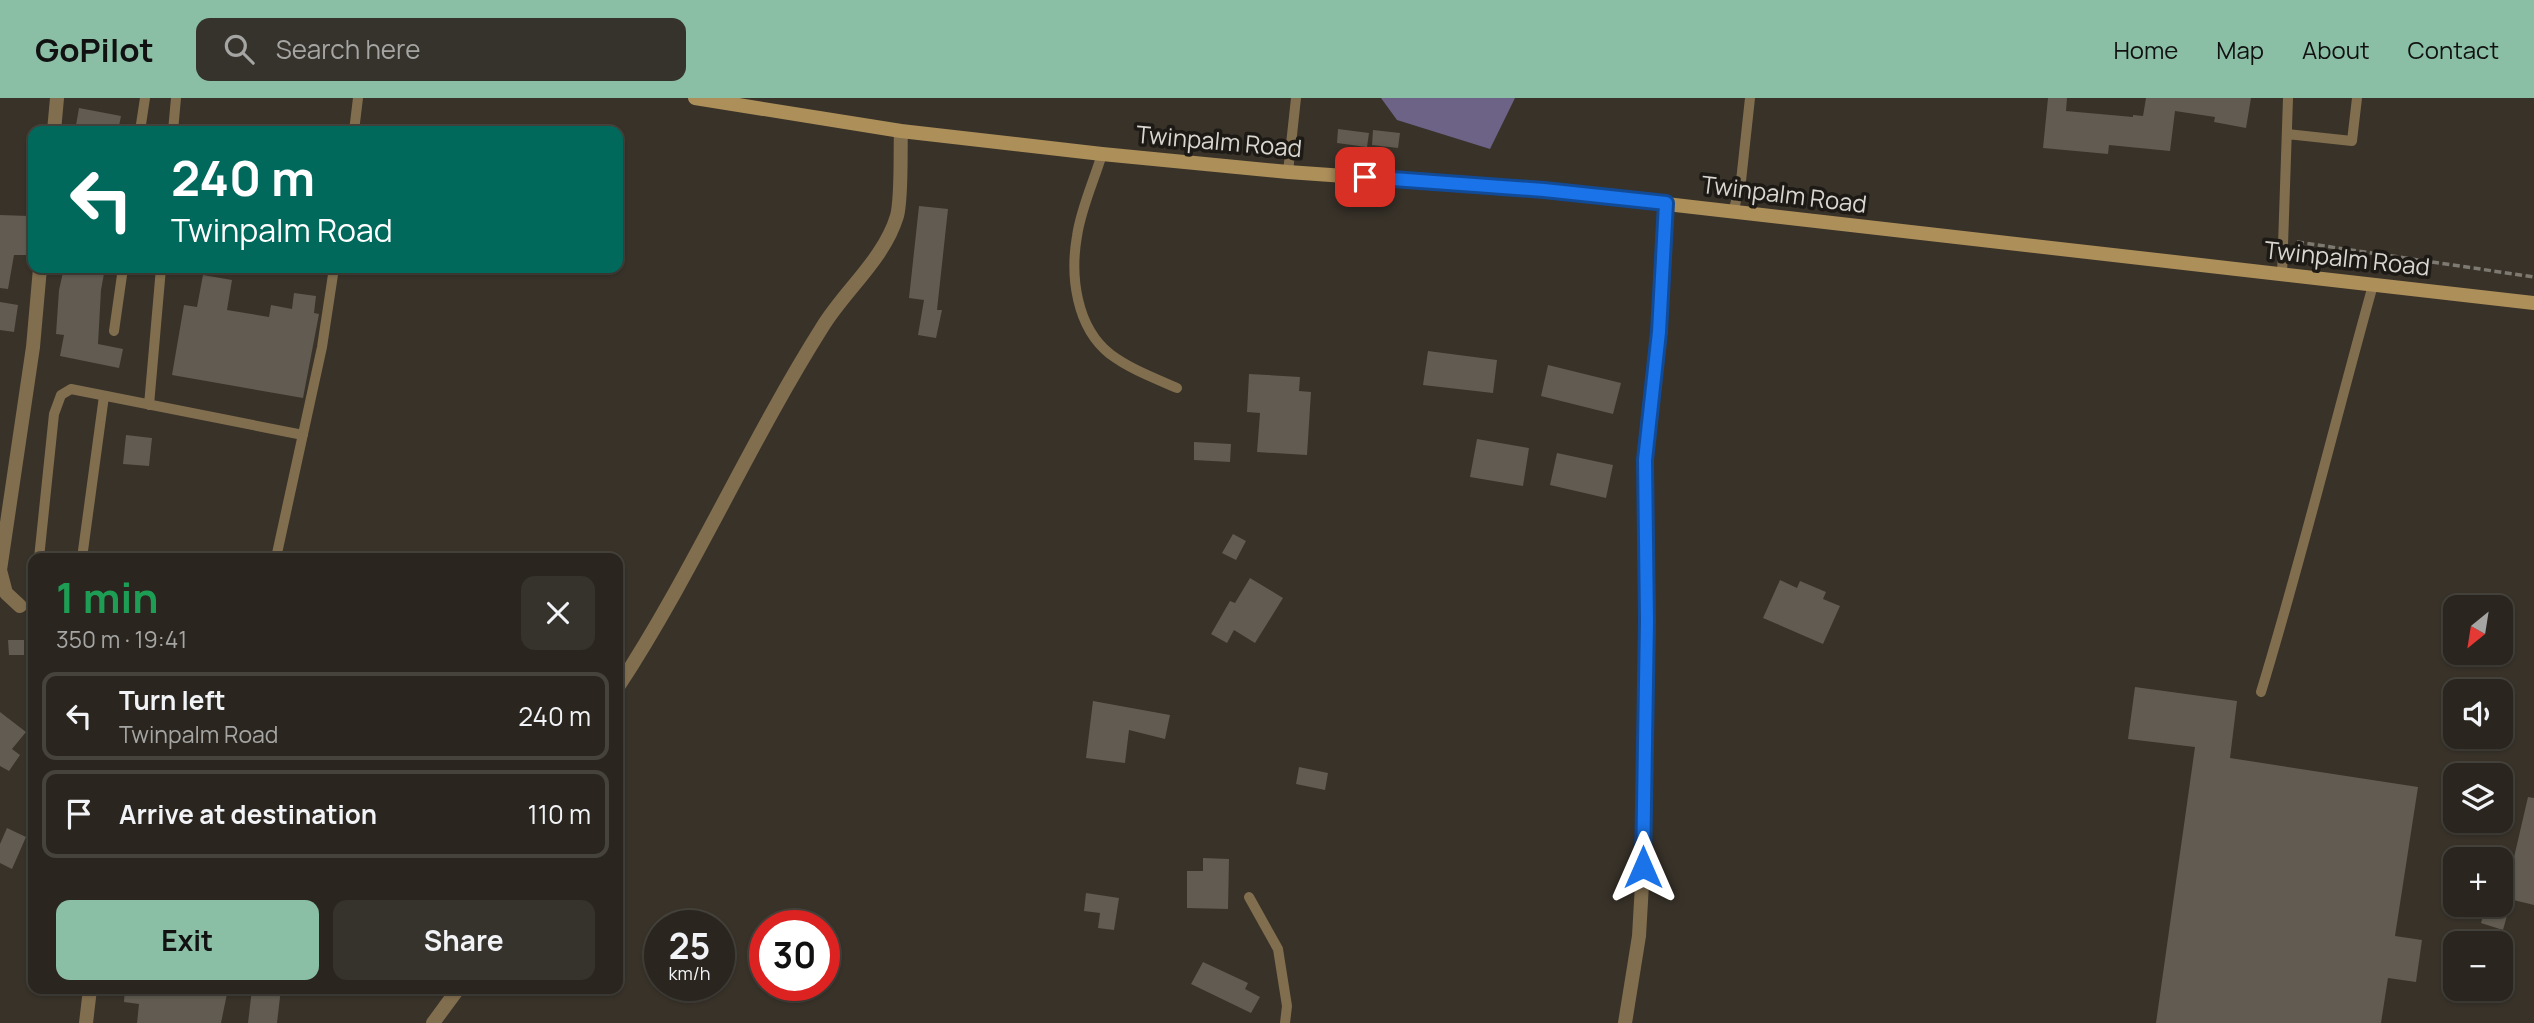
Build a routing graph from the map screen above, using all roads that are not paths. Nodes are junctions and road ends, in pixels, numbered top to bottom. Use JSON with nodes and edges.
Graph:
{"nodes":[{"id":1,"x":57,"y":98,"type":"edge"},
{"id":2,"x":145,"y":98,"type":"edge"},
{"id":3,"x":176,"y":98,"type":"edge"},
{"id":4,"x":358,"y":98,"type":"edge"},
{"id":5,"x":695,"y":98,"type":"edge"},
{"id":6,"x":1296,"y":98,"type":"edge"},
{"id":7,"x":1749,"y":98,"type":"edge"},
{"id":8,"x":2288,"y":98,"type":"edge"},
{"id":9,"x":2357,"y":98,"type":"edge"},
{"id":10,"x":54,"y":126,"type":"edge"},
{"id":11,"x":141,"y":126,"type":"edge"},
{"id":12,"x":173,"y":126,"type":"edge"},
{"id":13,"x":355,"y":126,"type":"edge"},
{"id":14,"x":901,"y":131,"type":"junction"},
{"id":15,"x":2287,"y":134,"type":"junction"},
{"id":16,"x":1102,"y":154,"type":"junction"},
{"id":17,"x":1288,"y":172,"type":"junction"},
{"id":18,"x":1666,"y":203,"type":"junction"},
{"id":19,"x":1733,"y":213,"type":"junction"},
{"id":20,"x":40,"y":273,"type":"edge"},
{"id":21,"x":122,"y":273,"type":"edge"},
{"id":22,"x":161,"y":273,"type":"edge"},
{"id":23,"x":333,"y":273,"type":"edge"},
{"id":24,"x":2282,"y":275,"type":"junction"},
{"id":25,"x":2373,"y":285,"type":"junction"},
{"id":26,"x":2534,"y":303,"type":"edge"},
{"id":27,"x":114,"y":331,"type":"dead end"},
{"id":28,"x":1177,"y":388,"type":"dead end"},
{"id":29,"x":104,"y":396,"type":"junction"},
{"id":30,"x":149,"y":405,"type":"junction"},
{"id":31,"x":303,"y":435,"type":"junction"},
{"id":32,"x":40,"y":553,"type":"edge"},
{"id":33,"x":83,"y":553,"type":"edge"},
{"id":34,"x":277,"y":553,"type":"edge"},
{"id":35,"x":20,"y":606,"type":"dead end"},
{"id":36,"x":623,"y":679,"type":"edge"},
{"id":37,"x":2261,"y":692,"type":"dead end"},
{"id":38,"x":1249,"y":897,"type":"dead end"},
{"id":39,"x":89,"y":994,"type":"edge"},
{"id":40,"x":454,"y":994,"type":"edge"},
{"id":41,"x":86,"y":1023,"type":"edge"},
{"id":42,"x":433,"y":1023,"type":"edge"},
{"id":43,"x":1285,"y":1023,"type":"edge"},
{"id":44,"x":1625,"y":1023,"type":"edge"}],
"edges":[{"from":1,"to":10,"type":"street"},
{"from":2,"to":11,"type":"lane"},
{"from":3,"to":12,"type":"lane"},
{"from":4,"to":13,"type":"lane"},
{"from":5,"to":14,"type":"main road","name":"Twinpalm Road"},
{"from":6,"to":17,"type":"lane"},
{"from":7,"to":19,"type":"lane"},
{"from":8,"to":15,"type":"lane"},
{"from":9,"to":15,"type":"lane"},
{"from":14,"to":16,"type":"main road","name":"Twinpalm Road"},
{"from":14,"to":36,"type":"street"},
{"from":15,"to":24,"type":"lane"},
{"from":16,"to":17,"type":"main road","name":"Twinpalm Road"},
{"from":16,"to":28,"type":"lane"},
{"from":17,"to":18,"type":"main road","name":"Twinpalm Road"},
{"from":18,"to":19,"type":"main road","name":"Twinpalm Road"},
{"from":18,"to":44,"type":"street"},
{"from":19,"to":24,"type":"main road","name":"Twinpalm Road"},
{"from":20,"to":35,"type":"street"},
{"from":21,"to":27,"type":"lane"},
{"from":22,"to":30,"type":"lane"},
{"from":23,"to":31,"type":"lane"},
{"from":24,"to":25,"type":"main road","name":"Twinpalm Road"},
{"from":25,"to":26,"type":"main road","name":"Twinpalm Road"},
{"from":25,"to":37,"type":"lane"},
{"from":29,"to":30,"type":"lane"},
{"from":29,"to":32,"type":"lane"},
{"from":29,"to":33,"type":"lane"},
{"from":30,"to":31,"type":"lane"},
{"from":31,"to":34,"type":"lane"},
{"from":38,"to":43,"type":"lane"},
{"from":39,"to":41,"type":"street"},
{"from":40,"to":42,"type":"street"}]}
